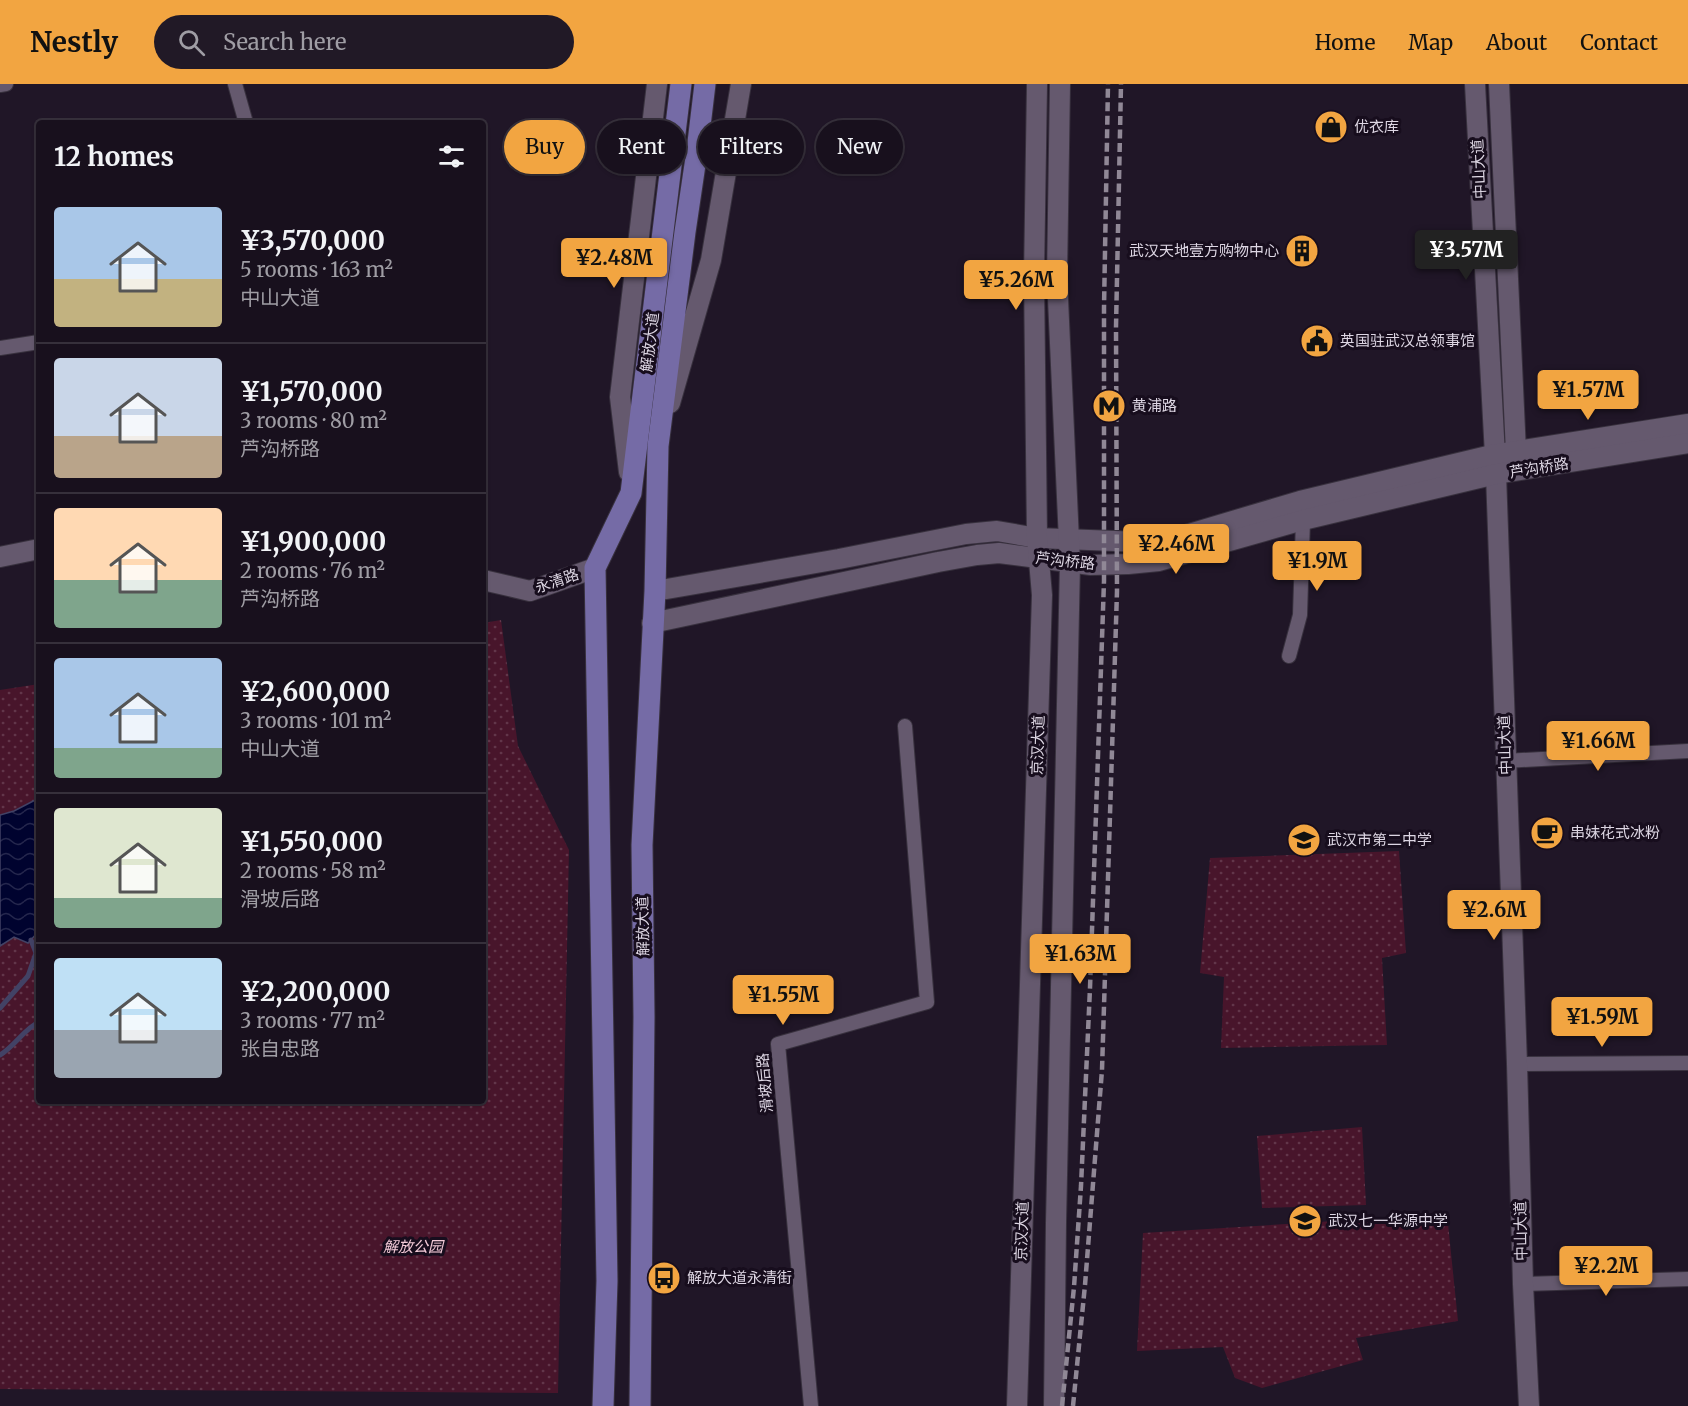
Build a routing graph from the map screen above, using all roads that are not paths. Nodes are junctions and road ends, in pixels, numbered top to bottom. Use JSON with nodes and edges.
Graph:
{"nodes":[{"id":1,"x":6,"y":84,"type":"edge"},
{"id":2,"x":235,"y":84,"type":"edge"},
{"id":3,"x":657,"y":84,"type":"edge"},
{"id":4,"x":681,"y":84,"type":"edge"},
{"id":5,"x":705,"y":84,"type":"edge"},
{"id":6,"x":741,"y":84,"type":"edge"},
{"id":7,"x":1037,"y":84,"type":"edge"},
{"id":8,"x":1060,"y":84,"type":"edge"},
{"id":9,"x":1475,"y":84,"type":"edge"},
{"id":10,"x":1499,"y":84,"type":"edge"},
{"id":11,"x":0,"y":85,"type":"edge"},
{"id":12,"x":245,"y":120,"type":"edge"},
{"id":13,"x":36,"y":342,"type":"edge"},
{"id":14,"x":0,"y":348,"type":"edge"},
{"id":15,"x":1688,"y":424,"type":"edge"},
{"id":16,"x":1688,"y":443,"type":"edge"},
{"id":17,"x":658,"y":446,"type":"junction"},
{"id":18,"x":1516,"y":452,"type":"junction"},
{"id":19,"x":1499,"y":468,"type":"junction"},
{"id":20,"x":631,"y":493,"type":"junction"},
{"id":21,"x":1303,"y":520,"type":"junction"},
{"id":22,"x":1069,"y":540,"type":"junction"},
{"id":23,"x":1038,"y":548,"type":"junction"},
{"id":24,"x":36,"y":550,"type":"edge"},
{"id":25,"x":0,"y":557,"type":"edge"},
{"id":26,"x":1070,"y":563,"type":"junction"},
{"id":27,"x":596,"y":568,"type":"junction"},
{"id":28,"x":486,"y":581,"type":"edge"},
{"id":29,"x":655,"y":591,"type":"junction"},
{"id":30,"x":652,"y":622,"type":"junction"},
{"id":31,"x":1289,"y":656,"type":"dead end"},
{"id":32,"x":905,"y":726,"type":"dead end"},
{"id":33,"x":1688,"y":751,"type":"edge"},
{"id":34,"x":1505,"y":761,"type":"junction"},
{"id":35,"x":1688,"y":1062,"type":"edge"},
{"id":36,"x":1517,"y":1064,"type":"junction"},
{"id":37,"x":1688,"y":1279,"type":"edge"},
{"id":38,"x":1523,"y":1284,"type":"junction"},
{"id":39,"x":603,"y":1406,"type":"edge"},
{"id":40,"x":639,"y":1406,"type":"edge"},
{"id":41,"x":811,"y":1406,"type":"edge"},
{"id":42,"x":1017,"y":1406,"type":"edge"},
{"id":43,"x":1054,"y":1406,"type":"edge"},
{"id":44,"x":1529,"y":1406,"type":"edge"}],
"edges":[{"from":1,"to":11,"type":"street"},
{"from":2,"to":12,"type":"street"},
{"from":3,"to":20,"type":"main road","name":"解放大道"},
{"from":4,"to":20,"type":"main road","name":"解放大道"},
{"from":5,"to":17,"type":"main road","name":"解放大道"},
{"from":6,"to":17,"type":"main road","name":"解放大道"},
{"from":7,"to":23,"type":"main road","name":"京汉大道"},
{"from":8,"to":22,"type":"main road","name":"京汉大道"},
{"from":9,"to":19,"type":"main road","name":"中山大道"},
{"from":10,"to":18,"type":"main road","name":"中山大道"},
{"from":13,"to":14,"type":"street"},
{"from":15,"to":18,"type":"main road","name":"芦沟桥路"},
{"from":16,"to":19,"type":"main road","name":"芦沟桥路"},
{"from":17,"to":29,"type":"main road","name":"解放大道"},
{"from":18,"to":19,"type":"main road","name":"芦沟桥路"},
{"from":19,"to":21,"type":"main road","name":"芦沟桥路"},
{"from":19,"to":22,"type":"main road","name":"芦沟桥路"},
{"from":19,"to":34,"type":"main road","name":"中山大道"},
{"from":20,"to":27,"type":"main road","name":"解放大道"},
{"from":21,"to":26,"type":"main road","name":"芦沟桥路"},
{"from":21,"to":31,"type":"street"},
{"from":22,"to":23,"type":"main road","name":"芦沟桥路"},
{"from":22,"to":26,"type":"main road","name":"京汉大道"},
{"from":23,"to":26,"type":"main road","name":"芦沟桥路"},
{"from":23,"to":29,"type":"main road","name":"芦沟桥路"},
{"from":23,"to":30,"type":"main road","name":"芦沟桥路"},
{"from":23,"to":42,"type":"main road","name":"京汉大道"},
{"from":24,"to":25,"type":"main road"},
{"from":26,"to":43,"type":"main road","name":"京汉大道"},
{"from":27,"to":28,"type":"main road","name":"永清路"},
{"from":27,"to":39,"type":"main road","name":"解放大道"},
{"from":29,"to":30,"type":"main road","name":"解放大道"},
{"from":30,"to":40,"type":"main road","name":"解放大道"},
{"from":32,"to":41,"type":"street","name":"滑坡后路"},
{"from":33,"to":34,"type":"street"},
{"from":34,"to":36,"type":"main road","name":"中山大道"},
{"from":35,"to":36,"type":"street"},
{"from":36,"to":38,"type":"main road","name":"中山大道"},
{"from":37,"to":38,"type":"street"},
{"from":38,"to":44,"type":"main road","name":"中山大道"}]}
